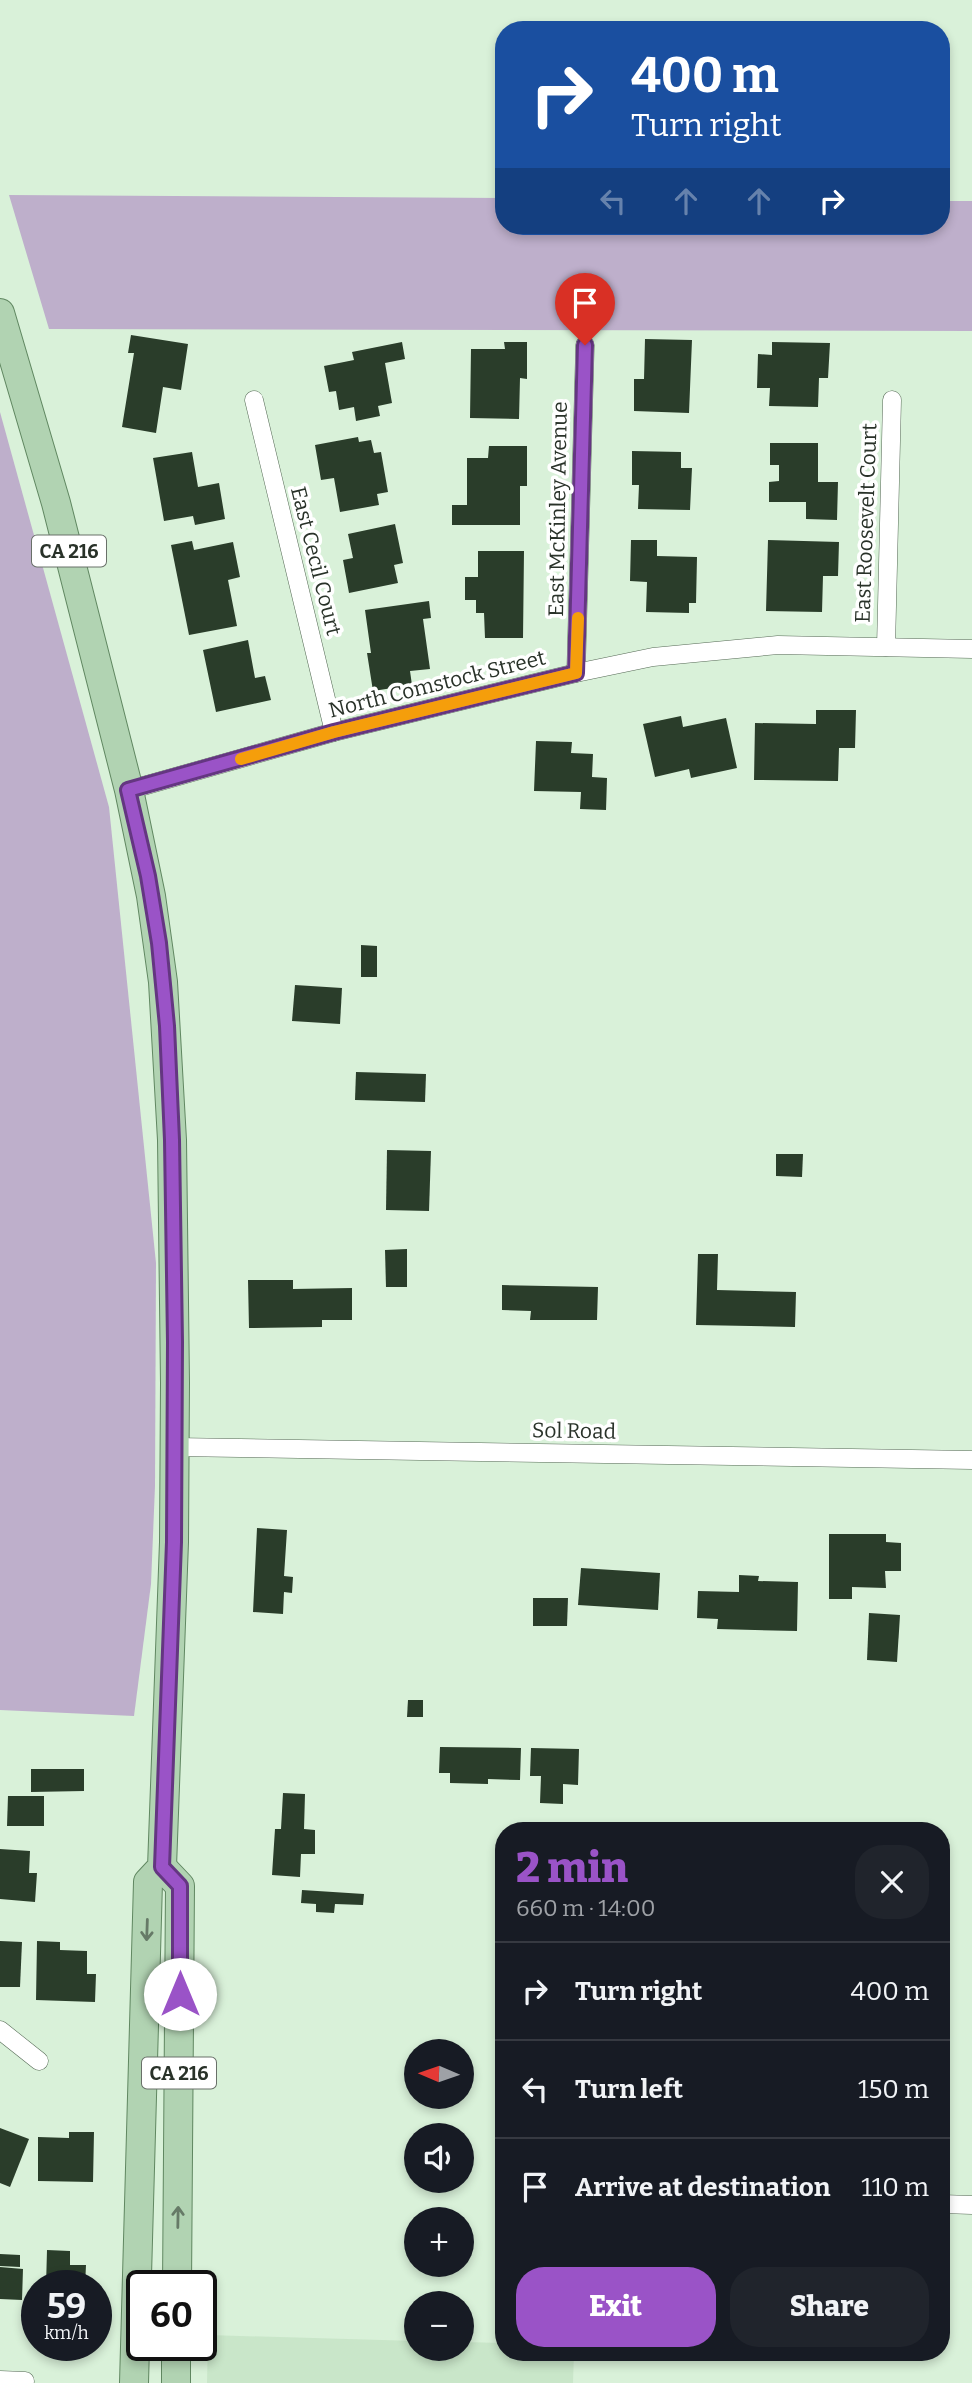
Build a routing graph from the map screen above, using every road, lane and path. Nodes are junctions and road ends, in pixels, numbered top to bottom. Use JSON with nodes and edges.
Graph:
{"nodes":[{"id":1,"x":0,"y":313,"type":"edge"},
{"id":2,"x":585,"y":345,"type":"dead end"},
{"id":3,"x":254,"y":400,"type":"dead end"},
{"id":4,"x":892,"y":400,"type":"dead end"},
{"id":5,"x":886,"y":647,"type":"junction"},
{"id":6,"x":972,"y":649,"type":"edge"},
{"id":7,"x":576,"y":673,"type":"junction"},
{"id":8,"x":334,"y":732,"type":"junction"},
{"id":9,"x":128,"y":790,"type":"junction"},
{"id":10,"x":175,"y":1447,"type":"junction"},
{"id":11,"x":972,"y":1460,"type":"edge"},
{"id":12,"x":162,"y":1867,"type":"junction"},
{"id":13,"x":0,"y":2030,"type":"edge"},
{"id":14,"x":40,"y":2061,"type":"dead end"},
{"id":15,"x":950,"y":2204,"type":"edge"},
{"id":16,"x":972,"y":2205,"type":"edge"},
{"id":17,"x":177,"y":2270,"type":"edge"},
{"id":18,"x":176,"y":2361,"type":"edge"},
{"id":19,"x":0,"y":2380,"type":"edge"},
{"id":20,"x":24,"y":2381,"type":"dead end"},
{"id":21,"x":134,"y":2383,"type":"edge"},
{"id":22,"x":176,"y":2383,"type":"edge"}],
"edges":[{"from":1,"to":9,"type":"main road","number":"CA 216"},
{"from":2,"to":7,"type":"street","name":"East McKinley Avenue"},
{"from":3,"to":8,"type":"street","name":"East Cecil Court"},
{"from":4,"to":5,"type":"street","name":"East Roosevelt Court"},
{"from":5,"to":6,"type":"street","name":"North Comstock Street"},
{"from":5,"to":7,"type":"street","name":"North Comstock Street"},
{"from":7,"to":8,"type":"street","name":"North Comstock Street"},
{"from":8,"to":9,"type":"street","name":"North Comstock Street"},
{"from":9,"to":10,"type":"main road","number":"CA 216"},
{"from":10,"to":11,"type":"street","name":"Sol Road"},
{"from":10,"to":12,"type":"main road","number":"CA 216"},
{"from":17,"to":12,"type":"main road","number":"CA 216","one_way":true},
{"from":12,"to":21,"type":"main road","number":"CA 216","one_way":true},
{"from":13,"to":14,"type":"street"},
{"from":15,"to":16,"type":"street"},
{"from":18,"to":22,"type":"main road"},
{"from":19,"to":20,"type":"street"}]}
